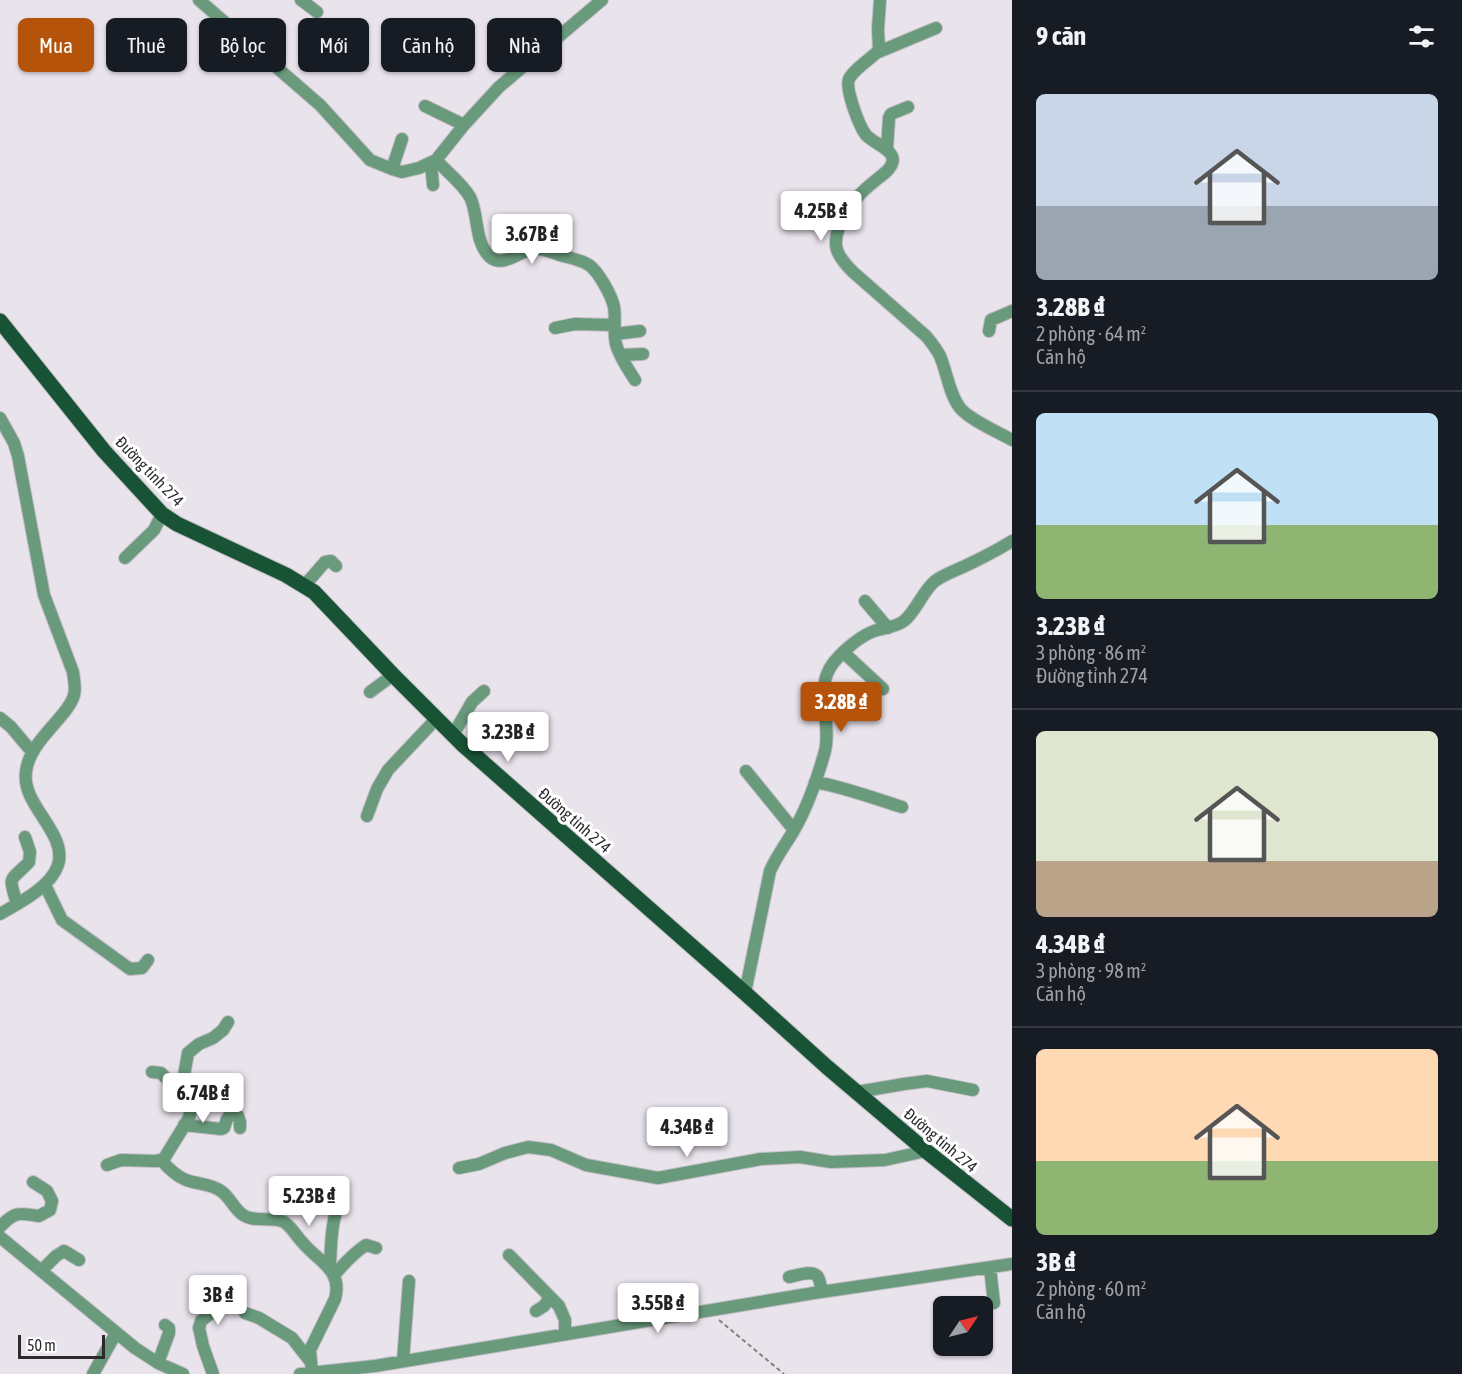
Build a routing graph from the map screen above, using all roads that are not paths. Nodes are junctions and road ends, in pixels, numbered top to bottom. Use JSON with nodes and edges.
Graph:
{"nodes":[{"id":1,"x":199,"y":0,"type":"edge"},
{"id":2,"x":301,"y":0,"type":"edge"},
{"id":3,"x":602,"y":0,"type":"edge"},
{"id":4,"x":880,"y":0,"type":"edge"},
{"id":5,"x":317,"y":12,"type":"dead end"},
{"id":6,"x":936,"y":28,"type":"dead end"},
{"id":7,"x":876,"y":53,"type":"junction"},
{"id":8,"x":425,"y":106,"type":"dead end"},
{"id":9,"x":908,"y":107,"type":"dead end"},
{"id":10,"x":464,"y":125,"type":"junction"},
{"id":11,"x":402,"y":139,"type":"dead end"},
{"id":12,"x":887,"y":149,"type":"junction"},
{"id":13,"x":434,"y":161,"type":"junction"},
{"id":14,"x":392,"y":169,"type":"junction"},
{"id":15,"x":433,"y":185,"type":"dead end"},
{"id":16,"x":543,"y":225,"type":"dead end"},
{"id":17,"x":536,"y":248,"type":"junction"},
{"id":18,"x":1012,"y":312,"type":"edge"},
{"id":19,"x":0,"y":321,"type":"edge"},
{"id":20,"x":555,"y":328,"type":"dead end"},
{"id":21,"x":614,"y":330,"type":"junction"},
{"id":22,"x":640,"y":331,"type":"dead end"},
{"id":23,"x":989,"y":331,"type":"dead end"},
{"id":24,"x":642,"y":354,"type":"dead end"},
{"id":25,"x":621,"y":355,"type":"junction"},
{"id":26,"x":635,"y":380,"type":"dead end"},
{"id":27,"x":0,"y":418,"type":"edge"},
{"id":28,"x":1012,"y":440,"type":"edge"},
{"id":29,"x":162,"y":514,"type":"junction"},
{"id":30,"x":1012,"y":541,"type":"edge"},
{"id":31,"x":125,"y":558,"type":"dead end"},
{"id":32,"x":336,"y":566,"type":"dead end"},
{"id":33,"x":304,"y":586,"type":"junction"},
{"id":34,"x":865,"y":601,"type":"dead end"},
{"id":35,"x":888,"y":628,"type":"junction"},
{"id":36,"x":843,"y":652,"type":"junction"},
{"id":37,"x":393,"y":675,"type":"junction"},
{"id":38,"x":883,"y":689,"type":"dead end"},
{"id":39,"x":484,"y":691,"type":"dead end"},
{"id":40,"x":370,"y":692,"type":"dead end"},
{"id":41,"x":0,"y":718,"type":"edge"},
{"id":42,"x":436,"y":719,"type":"junction"},
{"id":43,"x":453,"y":735,"type":"junction"},
{"id":44,"x":32,"y":753,"type":"junction"},
{"id":45,"x":746,"y":771,"type":"dead end"},
{"id":46,"x":815,"y":782,"type":"junction"},
{"id":47,"x":902,"y":807,"type":"dead end"},
{"id":48,"x":367,"y":816,"type":"dead end"},
{"id":49,"x":794,"y":830,"type":"junction"},
{"id":50,"x":25,"y":837,"type":"dead end"},
{"id":51,"x":45,"y":885,"type":"junction"},
{"id":52,"x":17,"y":904,"type":"junction"},
{"id":53,"x":0,"y":914,"type":"edge"},
{"id":54,"x":148,"y":960,"type":"dead end"},
{"id":55,"x":745,"y":993,"type":"junction"},
{"id":56,"x":228,"y":1022,"type":"dead end"},
{"id":57,"x":152,"y":1072,"type":"dead end"},
{"id":58,"x":197,"y":1080,"type":"dead end"},
{"id":59,"x":973,"y":1090,"type":"dead end"},
{"id":60,"x":856,"y":1092,"type":"junction"},
{"id":61,"x":190,"y":1104,"type":"junction"},
{"id":62,"x":184,"y":1125,"type":"junction"},
{"id":63,"x":240,"y":1128,"type":"dead end"},
{"id":64,"x":926,"y":1151,"type":"junction"},
{"id":65,"x":160,"y":1160,"type":"junction"},
{"id":66,"x":108,"y":1164,"type":"dead end"},
{"id":67,"x":459,"y":1168,"type":"dead end"},
{"id":68,"x":33,"y":1182,"type":"dead end"},
{"id":69,"x":342,"y":1195,"type":"dead end"},
{"id":70,"x":1012,"y":1219,"type":"edge"},
{"id":71,"x":0,"y":1227,"type":"edge"},
{"id":72,"x":0,"y":1237,"type":"edge"},
{"id":73,"x":376,"y":1248,"type":"dead end"},
{"id":74,"x":509,"y":1255,"type":"dead end"},
{"id":75,"x":79,"y":1260,"type":"dead end"},
{"id":76,"x":1012,"y":1264,"type":"edge"},
{"id":77,"x":990,"y":1268,"type":"junction"},
{"id":78,"x":41,"y":1271,"type":"junction"},
{"id":79,"x":332,"y":1272,"type":"junction"},
{"id":80,"x":789,"y":1277,"type":"dead end"},
{"id":81,"x":409,"y":1281,"type":"dead end"},
{"id":82,"x":237,"y":1287,"type":"dead end"},
{"id":83,"x":822,"y":1292,"type":"junction"},
{"id":84,"x":550,"y":1297,"type":"junction"},
{"id":85,"x":994,"y":1303,"type":"dead end"},
{"id":86,"x":536,"y":1311,"type":"dead end"},
{"id":87,"x":244,"y":1313,"type":"dead end"},
{"id":88,"x":165,"y":1324,"type":"dead end"},
{"id":89,"x":116,"y":1333,"type":"junction"},
{"id":90,"x":565,"y":1334,"type":"junction"},
{"id":91,"x":403,"y":1361,"type":"junction"},
{"id":92,"x":158,"y":1363,"type":"junction"},
{"id":93,"x":307,"y":1369,"type":"edge"},
{"id":94,"x":376,"y":1370,"type":"edge"},
{"id":95,"x":93,"y":1374,"type":"edge"},
{"id":96,"x":183,"y":1374,"type":"edge"},
{"id":97,"x":213,"y":1374,"type":"edge"}],
"edges":[{"from":1,"to":14,"type":"street"},
{"from":2,"to":5,"type":"street"},
{"from":3,"to":10,"type":"street"},
{"from":4,"to":7,"type":"street"},
{"from":6,"to":7,"type":"street"},
{"from":7,"to":12,"type":"street"},
{"from":8,"to":10,"type":"street"},
{"from":9,"to":12,"type":"street"},
{"from":10,"to":13,"type":"street"},
{"from":11,"to":14,"type":"street"},
{"from":12,"to":28,"type":"street"},
{"from":13,"to":14,"type":"street"},
{"from":13,"to":15,"type":"street"},
{"from":13,"to":17,"type":"street"},
{"from":16,"to":17,"type":"street"},
{"from":17,"to":21,"type":"street"},
{"from":18,"to":23,"type":"street"},
{"from":19,"to":29,"type":"main road","name":"Đường tỉnh 274"},
{"from":20,"to":21,"type":"street"},
{"from":21,"to":22,"type":"street"},
{"from":21,"to":25,"type":"street"},
{"from":24,"to":25,"type":"street"},
{"from":25,"to":26,"type":"street"},
{"from":27,"to":44,"type":"street"},
{"from":29,"to":31,"type":"street"},
{"from":29,"to":33,"type":"main road","name":"Đường tỉnh 274"},
{"from":30,"to":35,"type":"street"},
{"from":32,"to":33,"type":"street"},
{"from":33,"to":37,"type":"main road","name":"Đường tỉnh 274"},
{"from":34,"to":35,"type":"street"},
{"from":35,"to":36,"type":"street"},
{"from":36,"to":38,"type":"street"},
{"from":36,"to":46,"type":"street"},
{"from":37,"to":40,"type":"street"},
{"from":37,"to":42,"type":"main road","name":"Đường tỉnh 274"},
{"from":39,"to":43,"type":"street"},
{"from":41,"to":44,"type":"street"},
{"from":42,"to":43,"type":"main road","name":"Đường tỉnh 274"},
{"from":42,"to":48,"type":"street"},
{"from":43,"to":55,"type":"main road","name":"Đường tỉnh 274"},
{"from":44,"to":51,"type":"street"},
{"from":45,"to":49,"type":"street"},
{"from":46,"to":47,"type":"street"},
{"from":46,"to":49,"type":"street"},
{"from":49,"to":55,"type":"street"},
{"from":50,"to":52,"type":"street"},
{"from":51,"to":52,"type":"street"},
{"from":51,"to":54,"type":"street"},
{"from":52,"to":53,"type":"street"},
{"from":55,"to":60,"type":"main road","name":"Đường tỉnh 274"},
{"from":56,"to":61,"type":"street"},
{"from":57,"to":61,"type":"street"},
{"from":58,"to":61,"type":"street"},
{"from":59,"to":60,"type":"street"},
{"from":60,"to":64,"type":"main road","name":"Đường tỉnh 274"},
{"from":61,"to":62,"type":"street"},
{"from":62,"to":63,"type":"street"},
{"from":62,"to":65,"type":"street"},
{"from":64,"to":67,"type":"street"},
{"from":64,"to":70,"type":"main road","name":"Đường tỉnh 274"},
{"from":65,"to":66,"type":"street"},
{"from":65,"to":79,"type":"street"},
{"from":68,"to":71,"type":"street"},
{"from":69,"to":79,"type":"street"},
{"from":72,"to":78,"type":"street"},
{"from":73,"to":79,"type":"street"},
{"from":74,"to":84,"type":"street"},
{"from":75,"to":78,"type":"street"},
{"from":76,"to":77,"type":"street"},
{"from":77,"to":83,"type":"street"},
{"from":77,"to":85,"type":"street"},
{"from":78,"to":89,"type":"street"},
{"from":79,"to":93,"type":"street"},
{"from":80,"to":83,"type":"street"},
{"from":81,"to":91,"type":"street"},
{"from":82,"to":97,"type":"street"},
{"from":83,"to":90,"type":"street"},
{"from":84,"to":86,"type":"street"},
{"from":84,"to":90,"type":"street"},
{"from":87,"to":93,"type":"street"},
{"from":88,"to":92,"type":"street"},
{"from":89,"to":92,"type":"street"},
{"from":89,"to":95,"type":"street"},
{"from":90,"to":91,"type":"street"},
{"from":91,"to":94,"type":"street"},
{"from":92,"to":96,"type":"street"},
{"from":93,"to":94,"type":"street"}]}
